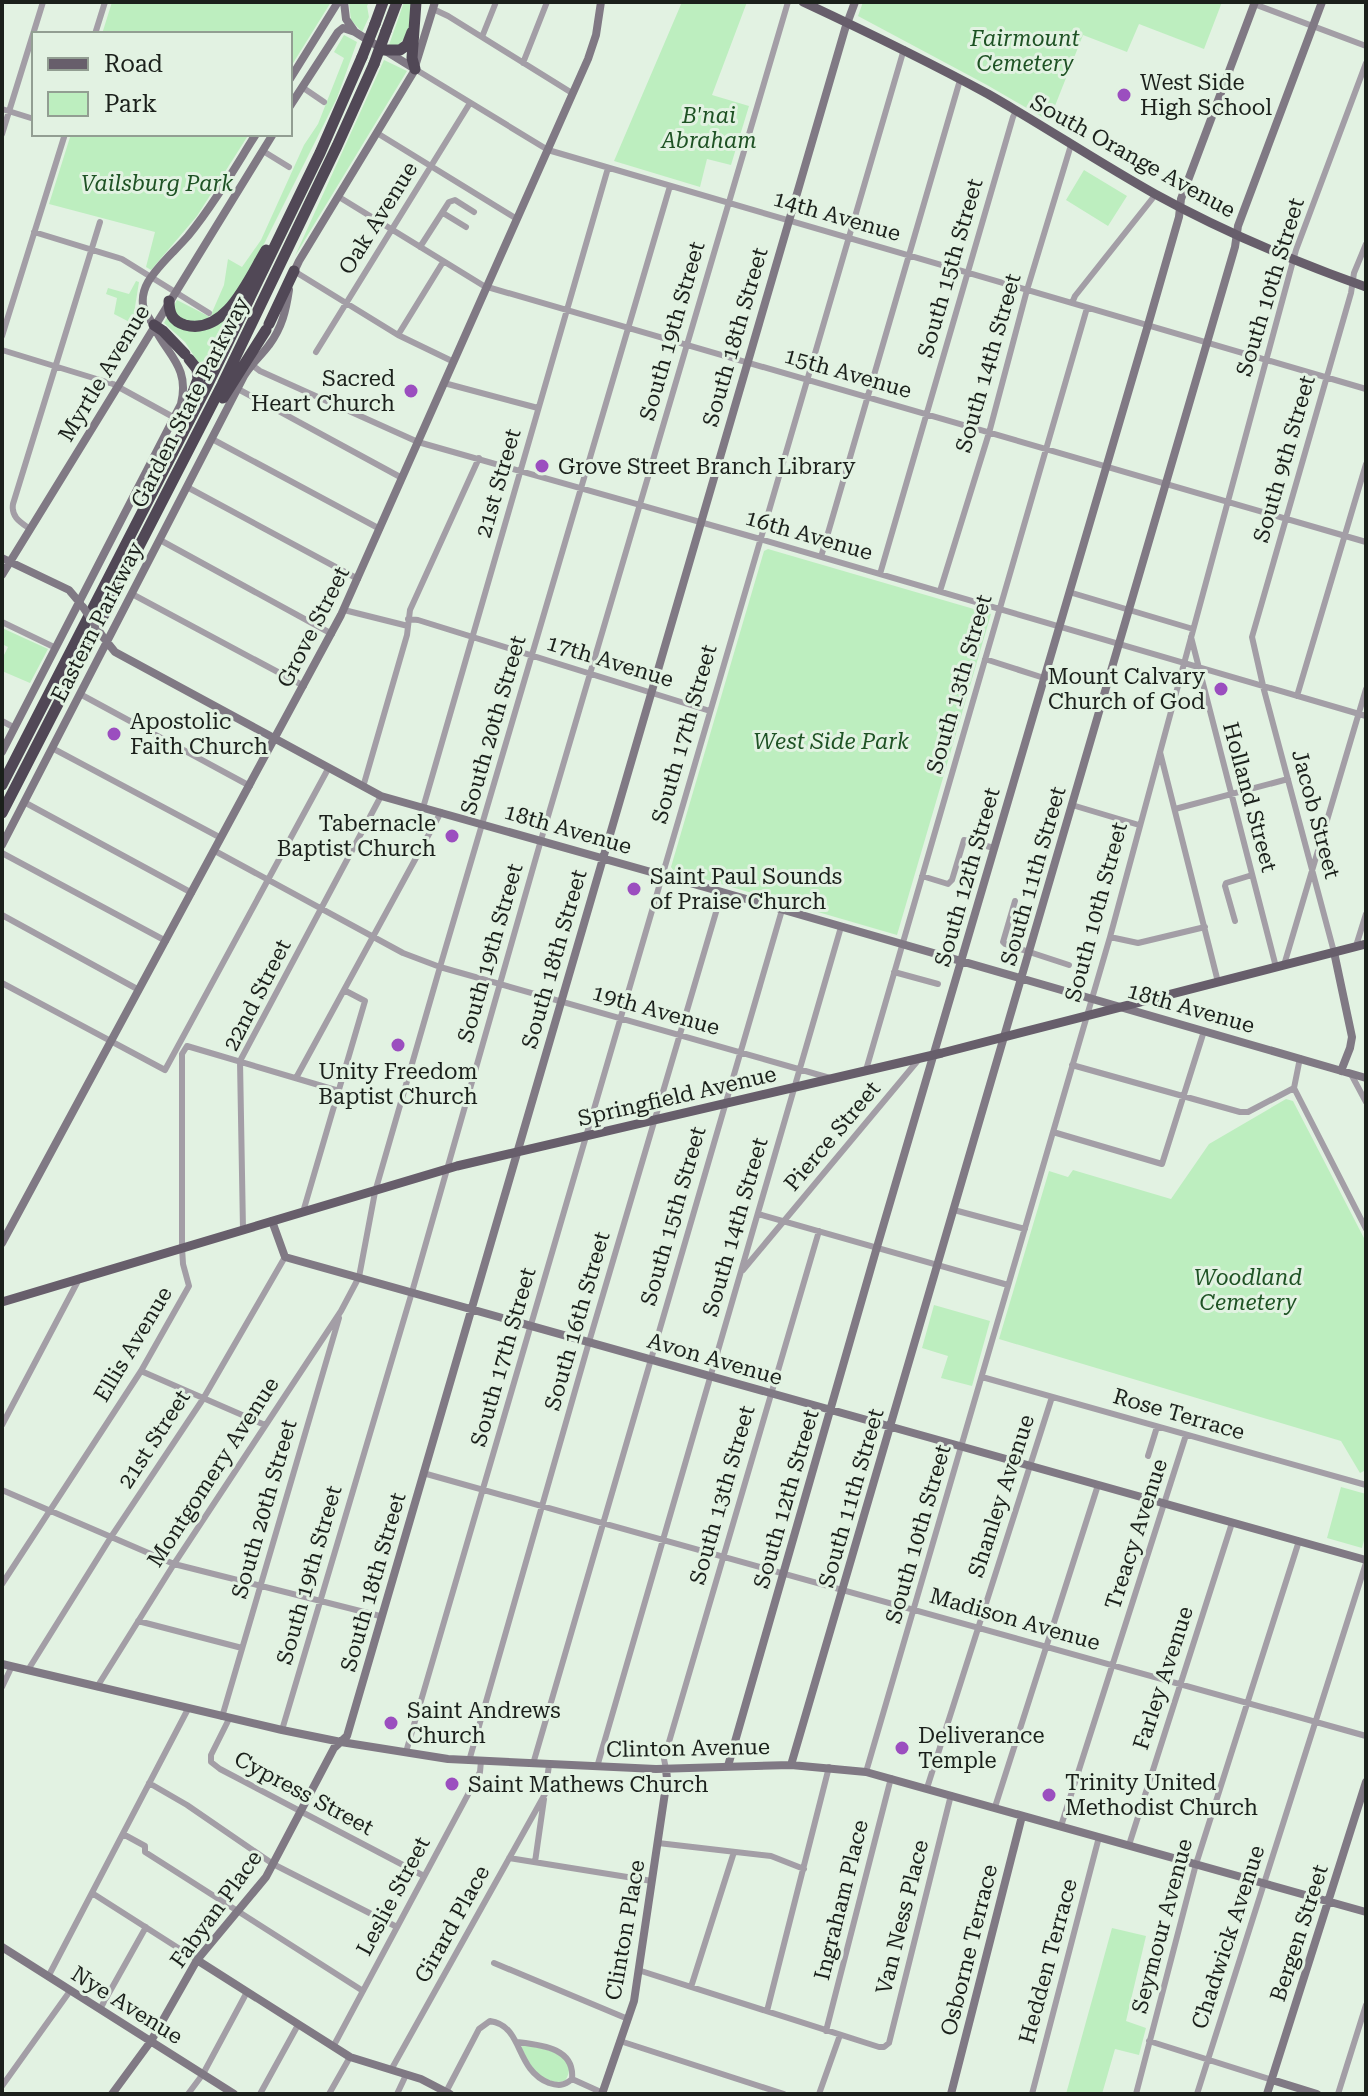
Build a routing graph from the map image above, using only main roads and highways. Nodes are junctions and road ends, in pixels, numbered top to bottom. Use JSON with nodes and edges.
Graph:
{"nodes":[{"id":1,"x":383,"y":2,"type":"edge"},
{"id":2,"x":397,"y":2,"type":"edge"},
{"id":3,"x":416,"y":2,"type":"edge"},
{"id":4,"x":803,"y":2,"type":"edge"},
{"id":5,"x":415,"y":20,"type":"junction"},
{"id":6,"x":384,"y":50,"type":"road end"},
{"id":7,"x":415,"y":69,"type":"road end"},
{"id":8,"x":303,"y":187,"type":"junction"},
{"id":9,"x":294,"y":271,"type":"road end"},
{"id":10,"x":1366,"y":287,"type":"edge"},
{"id":11,"x":172,"y":296,"type":"road end"},
{"id":12,"x":154,"y":325,"type":"road end"},
{"id":13,"x":179,"y":471,"type":"junction"},
{"id":14,"x":146,"y":507,"type":"junction"},
{"id":15,"x":2,"y":785,"type":"edge"},
{"id":16,"x":2,"y":813,"type":"edge"},
{"id":17,"x":1361,"y":945,"type":"edge"},
{"id":18,"x":2,"y":1302,"type":"edge"}],
"edges":[{"from":1,"to":8,"type":"highway","name":"Garden State Parkway","bridge":true},
{"from":2,"to":13,"type":"highway","name":"Garden State Parkway","bridge":true},
{"from":3,"to":5,"type":"highway"},
{"from":4,"to":10,"type":"main road","name":"South Orange Avenue"},
{"from":5,"to":6,"type":"highway"},
{"from":5,"to":7,"type":"highway"},
{"from":8,"to":11,"type":"highway"},
{"from":8,"to":14,"type":"highway","name":"Garden State Parkway"},
{"from":9,"to":13,"type":"highway"},
{"from":12,"to":14,"type":"highway"},
{"from":13,"to":16,"type":"highway","name":"Garden State Parkway"},
{"from":14,"to":15,"type":"highway","name":"Garden State Parkway"},
{"from":17,"to":18,"type":"main road","name":"Springfield Avenue"}]}
